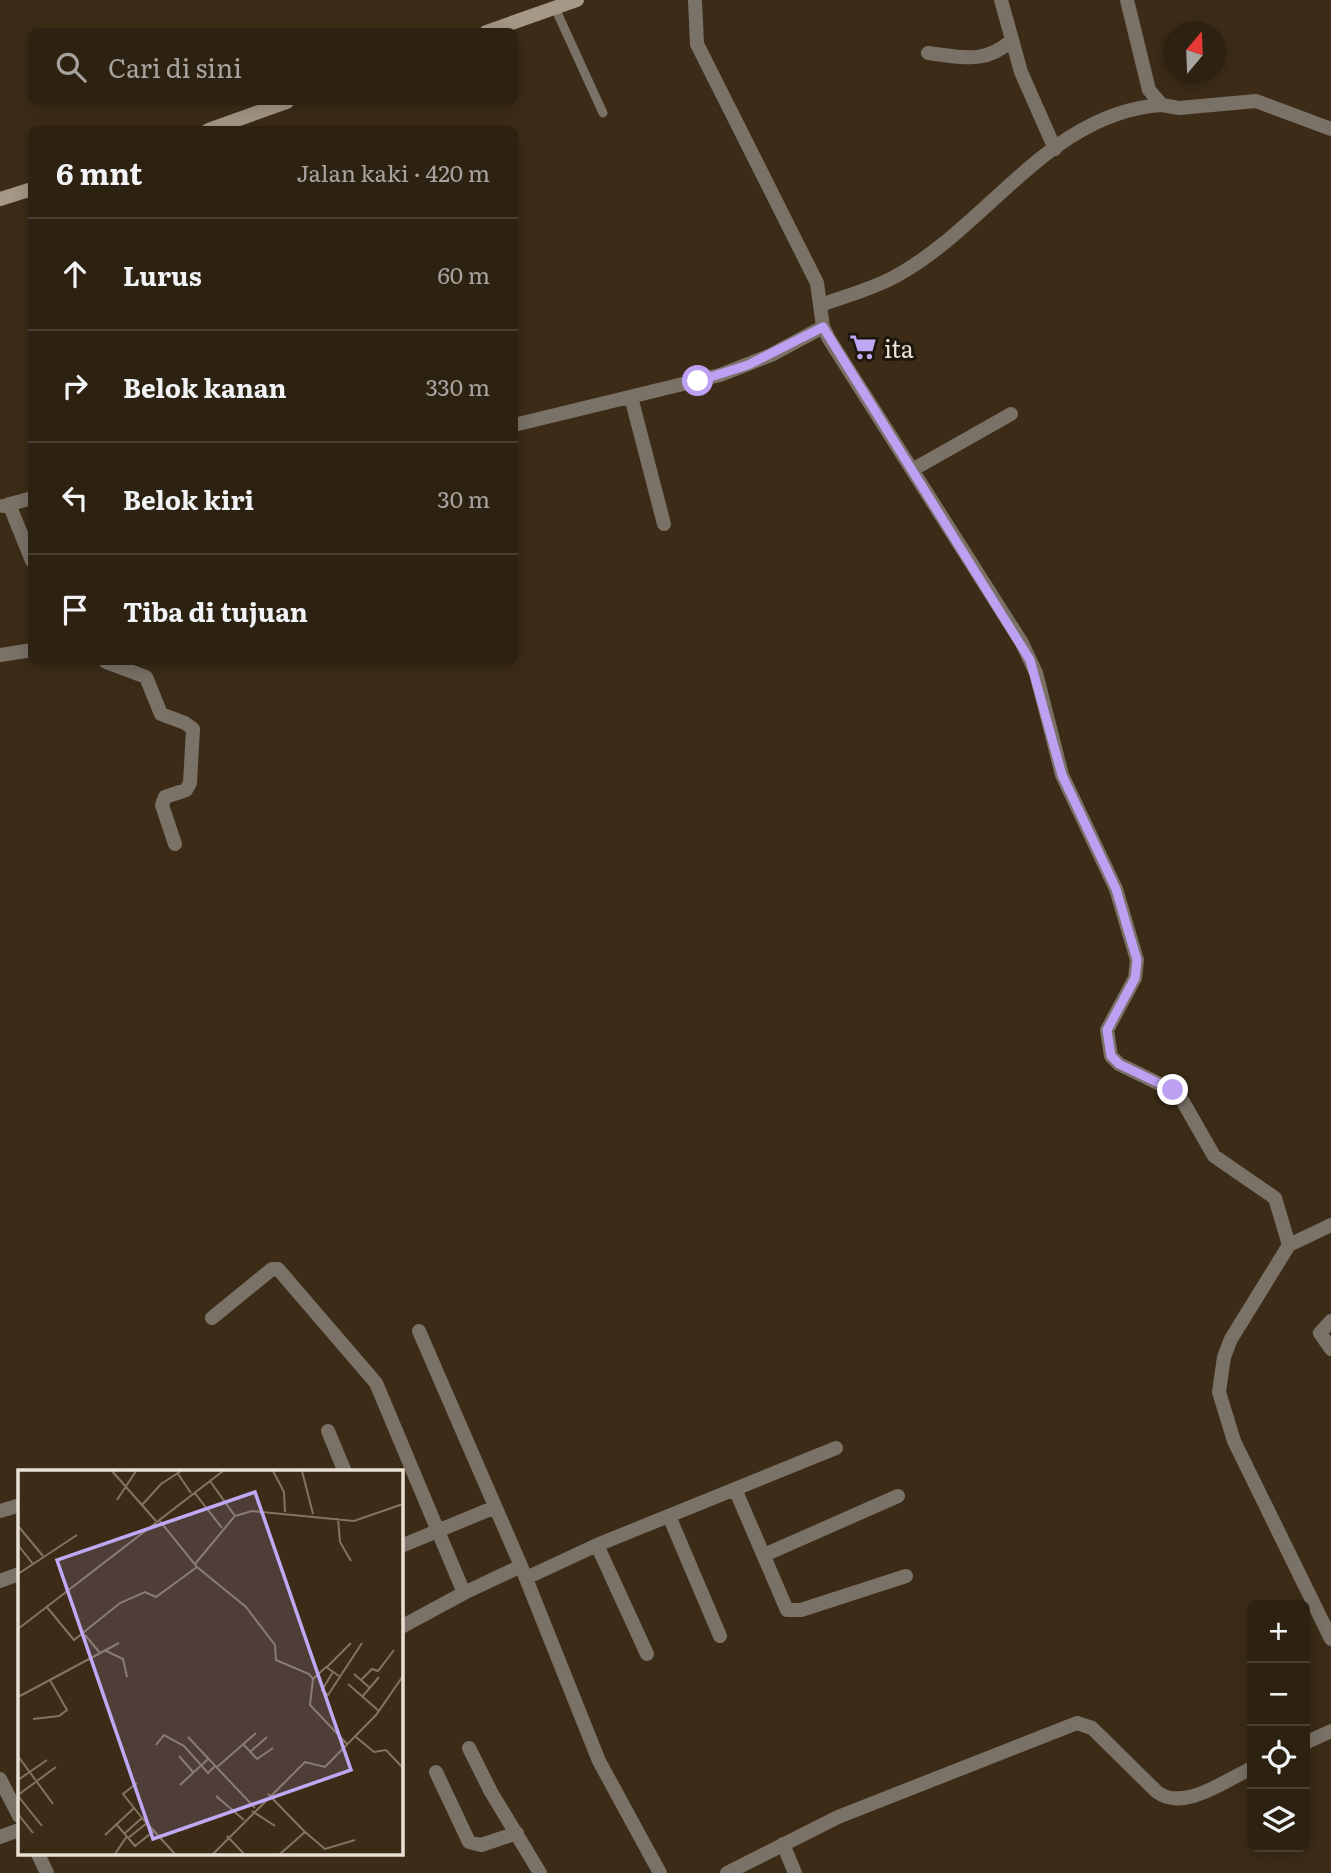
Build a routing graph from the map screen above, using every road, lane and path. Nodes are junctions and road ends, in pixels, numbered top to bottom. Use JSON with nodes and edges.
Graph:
{"nodes":[{"id":1,"x":577,"y":0,"type":"edge"},
{"id":2,"x":695,"y":0,"type":"edge"},
{"id":3,"x":1001,"y":0,"type":"edge"},
{"id":4,"x":1127,"y":0,"type":"edge"},
{"id":5,"x":555,"y":8,"type":"junction"},
{"id":6,"x":498,"y":28,"type":"edge"},
{"id":7,"x":1012,"y":40,"type":"junction"},
{"id":8,"x":928,"y":53,"type":"dead end"},
{"id":9,"x":279,"y":105,"type":"edge"},
{"id":10,"x":1161,"y":105,"type":"junction"},
{"id":11,"x":603,"y":113,"type":"dead end"},
{"id":12,"x":219,"y":126,"type":"edge"},
{"id":13,"x":1331,"y":129,"type":"edge"},
{"id":14,"x":1055,"y":149,"type":"junction"},
{"id":15,"x":28,"y":189,"type":"edge"},
{"id":16,"x":0,"y":199,"type":"edge"},
{"id":17,"x":821,"y":305,"type":"junction"},
{"id":18,"x":823,"y":327,"type":"junction"},
{"id":19,"x":631,"y":397,"type":"junction"},
{"id":20,"x":1011,"y":414,"type":"dead end"},
{"id":21,"x":518,"y":424,"type":"edge"},
{"id":22,"x":912,"y":470,"type":"junction"},
{"id":23,"x":28,"y":499,"type":"edge"},
{"id":24,"x":5,"y":505,"type":"edge"},
{"id":25,"x":664,"y":524,"type":"dead end"},
{"id":26,"x":28,"y":553,"type":"edge"},
{"id":27,"x":28,"y":651,"type":"edge"},
{"id":28,"x":0,"y":655,"type":"edge"},
{"id":29,"x":114,"y":665,"type":"edge"},
{"id":30,"x":175,"y":844,"type":"dead end"},
{"id":31,"x":1331,"y":1225,"type":"edge"},
{"id":32,"x":1289,"y":1245,"type":"junction"},
{"id":33,"x":212,"y":1318,"type":"dead end"},
{"id":34,"x":1331,"y":1321,"type":"edge"},
{"id":35,"x":419,"y":1331,"type":"dead end"},
{"id":36,"x":1331,"y":1349,"type":"edge"},
{"id":37,"x":328,"y":1432,"type":"dead end"},
{"id":38,"x":836,"y":1448,"type":"dead end"},
{"id":39,"x":344,"y":1470,"type":"edge"},
{"id":40,"x":735,"y":1489,"type":"junction"},
{"id":41,"x":898,"y":1496,"type":"dead end"},
{"id":42,"x":17,"y":1506,"type":"dead end"},
{"id":43,"x":493,"y":1508,"type":"junction"},
{"id":44,"x":0,"y":1511,"type":"edge"},
{"id":45,"x":670,"y":1516,"type":"junction"},
{"id":46,"x":437,"y":1531,"type":"junction"},
{"id":47,"x":597,"y":1545,"type":"junction"},
{"id":48,"x":402,"y":1546,"type":"edge"},
{"id":49,"x":764,"y":1555,"type":"junction"},
{"id":50,"x":523,"y":1572,"type":"junction"},
{"id":51,"x":18,"y":1574,"type":"edge"},
{"id":52,"x":906,"y":1576,"type":"dead end"},
{"id":53,"x":0,"y":1581,"type":"edge"},
{"id":54,"x":464,"y":1593,"type":"junction"},
{"id":55,"x":402,"y":1626,"type":"edge"},
{"id":56,"x":720,"y":1636,"type":"dead end"},
{"id":57,"x":1331,"y":1639,"type":"edge"},
{"id":58,"x":647,"y":1654,"type":"dead end"},
{"id":59,"x":1331,"y":1731,"type":"edge"},
{"id":60,"x":1310,"y":1741,"type":"edge"},
{"id":61,"x":469,"y":1748,"type":"dead end"},
{"id":62,"x":1247,"y":1770,"type":"edge"},
{"id":63,"x":436,"y":1772,"type":"dead end"},
{"id":64,"x":0,"y":1779,"type":"edge"},
{"id":65,"x":18,"y":1813,"type":"edge"},
{"id":66,"x":18,"y":1830,"type":"edge"},
{"id":67,"x":517,"y":1833,"type":"junction"},
{"id":68,"x":0,"y":1837,"type":"edge"},
{"id":69,"x":783,"y":1844,"type":"junction"},
{"id":70,"x":39,"y":1856,"type":"edge"},
{"id":71,"x":47,"y":1873,"type":"edge"},
{"id":72,"x":540,"y":1873,"type":"edge"},
{"id":73,"x":660,"y":1873,"type":"edge"},
{"id":74,"x":727,"y":1873,"type":"edge"},
{"id":75,"x":795,"y":1873,"type":"edge"}],
"edges":[{"from":1,"to":5,"type":"main road"},
{"from":2,"to":17,"type":"street"},
{"from":3,"to":7,"type":"street"},
{"from":4,"to":10,"type":"street"},
{"from":5,"to":6,"type":"main road"},
{"from":5,"to":11,"type":"lane"},
{"from":7,"to":8,"type":"street"},
{"from":7,"to":14,"type":"street"},
{"from":9,"to":12,"type":"main road"},
{"from":10,"to":13,"type":"street"},
{"from":10,"to":14,"type":"street"},
{"from":14,"to":17,"type":"street"},
{"from":15,"to":16,"type":"main road"},
{"from":17,"to":18,"type":"street"},
{"from":18,"to":19,"type":"street"},
{"from":18,"to":22,"type":"street"},
{"from":19,"to":21,"type":"street"},
{"from":19,"to":25,"type":"street"},
{"from":20,"to":22,"type":"street"},
{"from":22,"to":32,"type":"street"},
{"from":23,"to":24,"type":"street"},
{"from":24,"to":26,"type":"street"},
{"from":27,"to":28,"type":"street"},
{"from":29,"to":30,"type":"street"},
{"from":31,"to":32,"type":"street"},
{"from":32,"to":57,"type":"street"},
{"from":33,"to":46,"type":"street"},
{"from":34,"to":36,"type":"street"},
{"from":35,"to":43,"type":"street"},
{"from":37,"to":39,"type":"street"},
{"from":38,"to":40,"type":"street"},
{"from":40,"to":45,"type":"street"},
{"from":40,"to":49,"type":"street"},
{"from":41,"to":49,"type":"street"},
{"from":42,"to":44,"type":"street"},
{"from":43,"to":46,"type":"street"},
{"from":43,"to":50,"type":"street"},
{"from":45,"to":47,"type":"street"},
{"from":45,"to":56,"type":"street"},
{"from":46,"to":48,"type":"street"},
{"from":46,"to":54,"type":"street"},
{"from":47,"to":50,"type":"street"},
{"from":47,"to":58,"type":"street"},
{"from":49,"to":52,"type":"street"},
{"from":50,"to":54,"type":"street"},
{"from":50,"to":73,"type":"street"},
{"from":51,"to":53,"type":"street"},
{"from":54,"to":55,"type":"street"},
{"from":59,"to":60,"type":"street"},
{"from":61,"to":67,"type":"street"},
{"from":62,"to":69,"type":"street"},
{"from":63,"to":67,"type":"street"},
{"from":64,"to":65,"type":"street"},
{"from":66,"to":68,"type":"street"},
{"from":67,"to":72,"type":"street"},
{"from":69,"to":74,"type":"street"},
{"from":69,"to":75,"type":"street"},
{"from":70,"to":71,"type":"street"}]}
